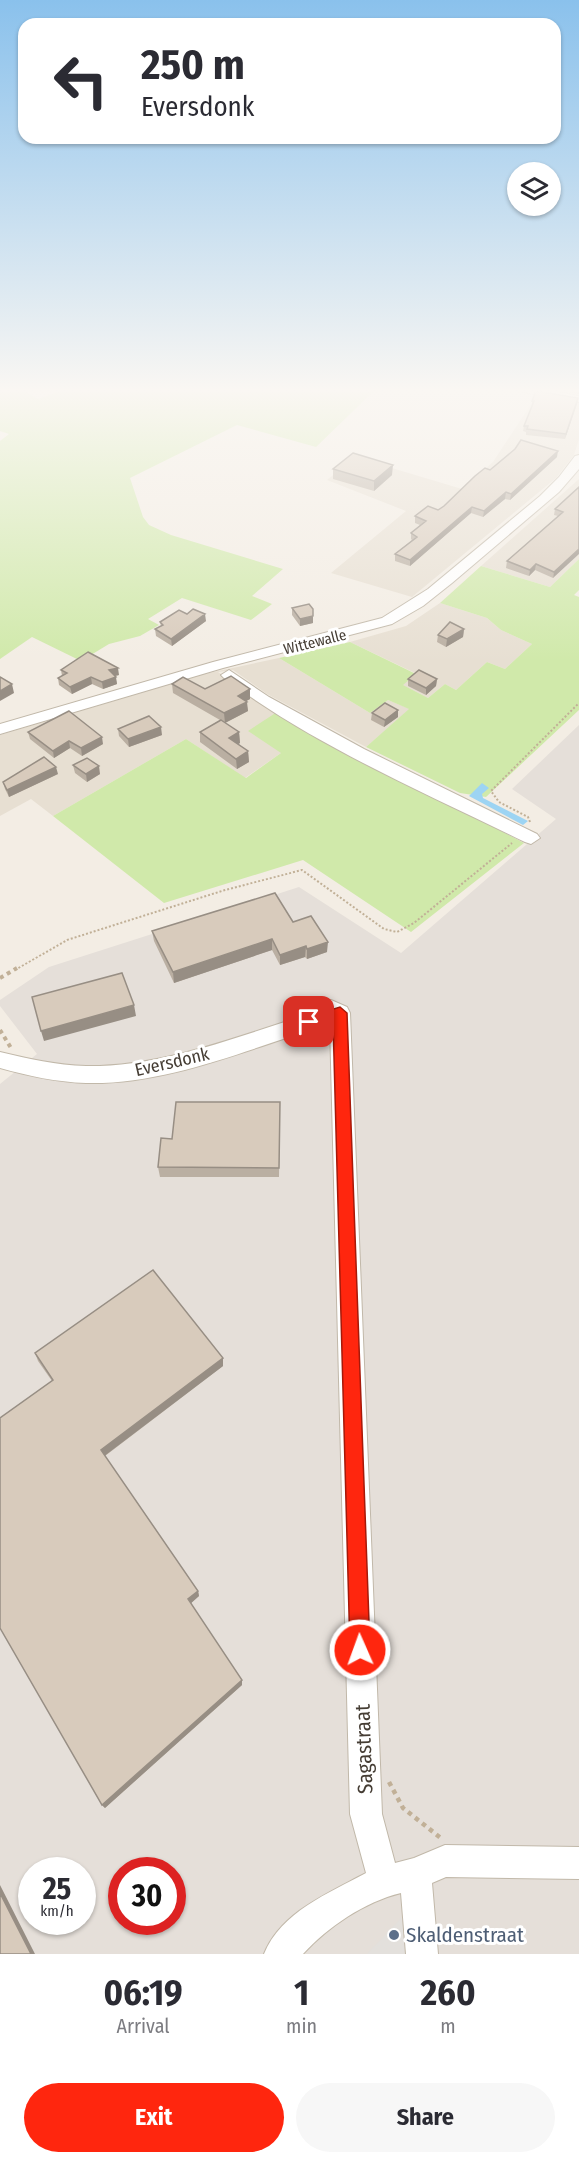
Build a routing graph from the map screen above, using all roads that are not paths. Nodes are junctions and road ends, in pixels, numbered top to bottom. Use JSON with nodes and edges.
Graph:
{"nodes":[{"id":1,"x":562,"y":480,"type":"edge"},
{"id":2,"x":218,"y":665,"type":"junction"},
{"id":3,"x":0,"y":729,"type":"edge"},
{"id":4,"x":528,"y":836,"type":"road end"},
{"id":5,"x":335,"y":1010,"type":"joint"},
{"id":6,"x":0,"y":1060,"type":"edge"},
{"id":7,"x":579,"y":1863,"type":"edge"},
{"id":8,"x":415,"y":1874,"type":"junction"},
{"id":9,"x":384,"y":1881,"type":"junction"},
{"id":10,"x":280,"y":1954,"type":"edge"},
{"id":11,"x":422,"y":1954,"type":"edge"}],
"edges":[{"from":1,"to":2,"type":"street","name":"Wittewalle"},
{"from":2,"to":3,"type":"street","name":"Wittewalle"},
{"from":2,"to":4,"type":"street"},
{"from":5,"to":6,"type":"street","name":"Eversdonk"},
{"from":5,"to":9,"type":"street","name":"Sagastraat"},
{"from":7,"to":8,"type":"street"},
{"from":8,"to":9,"type":"street"},
{"from":8,"to":11,"type":"street"},
{"from":9,"to":10,"type":"street"}]}
